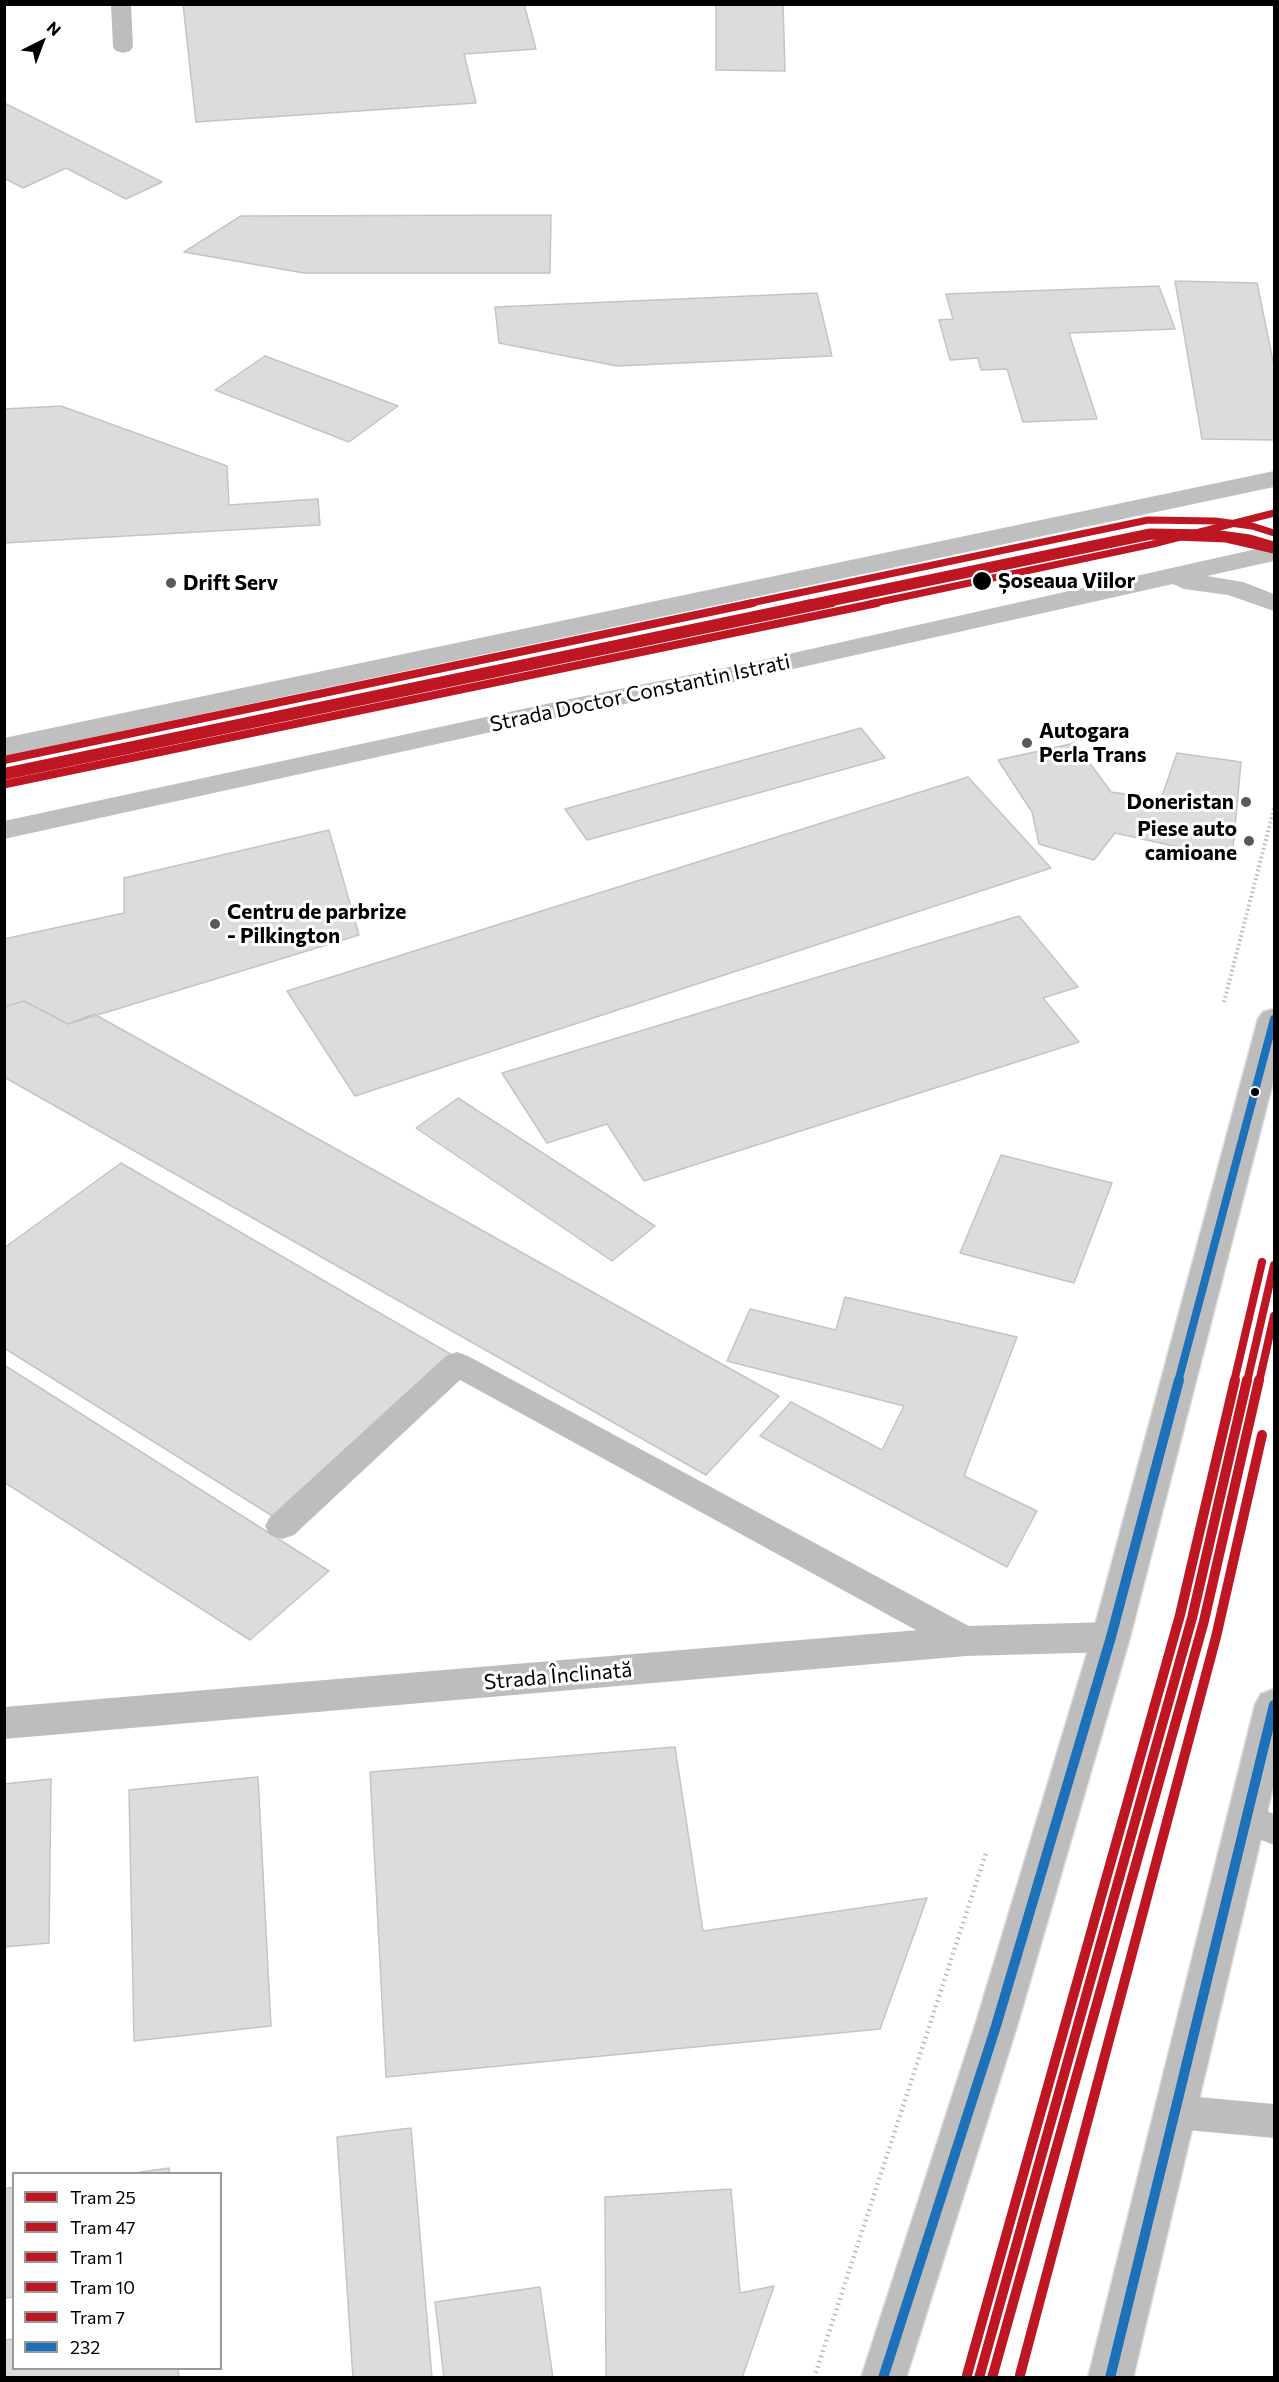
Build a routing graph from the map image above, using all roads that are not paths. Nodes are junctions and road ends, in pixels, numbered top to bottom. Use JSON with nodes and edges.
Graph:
{"nodes":[{"id":1,"x":121,"y":4,"type":"edge"},
{"id":2,"x":123,"y":47,"type":"dead end"},
{"id":3,"x":1275,"y":479,"type":"edge"},
{"id":4,"x":1275,"y":554,"type":"edge"},
{"id":5,"x":1152,"y":579,"type":"junction"},
{"id":6,"x":1275,"y":603,"type":"edge"},
{"id":7,"x":4,"y":747,"type":"edge"},
{"id":8,"x":4,"y":830,"type":"edge"},
{"id":9,"x":1275,"y":1019,"type":"edge"},
{"id":10,"x":282,"y":1526,"type":"dead end"},
{"id":11,"x":1112,"y":1637,"type":"junction"},
{"id":12,"x":966,"y":1641,"type":"junction"},
{"id":13,"x":1275,"y":1705,"type":"edge"},
{"id":14,"x":4,"y":1723,"type":"edge"},
{"id":15,"x":1261,"y":1824,"type":"edge"},
{"id":16,"x":1176,"y":2112,"type":"junction"},
{"id":17,"x":1275,"y":2121,"type":"edge"},
{"id":18,"x":883,"y":2378,"type":"edge"},
{"id":19,"x":1110,"y":2378,"type":"edge"}],
"edges":[{"from":1,"to":2,"type":"lane"},
{"from":3,"to":7,"type":"main road"},
{"from":4,"to":5,"type":"main road","name":"Strada Doctor Constantin Istrati"},
{"from":5,"to":6,"type":"main road"},
{"from":5,"to":8,"type":"main road","name":"Strada Doctor Constantin Istrati"},
{"from":9,"to":11,"type":"main road"},
{"from":10,"to":12,"type":"lane"},
{"from":11,"to":12,"type":"main road","name":"Strada Înclinată"},
{"from":11,"to":18,"type":"main road"},
{"from":12,"to":14,"type":"main road","name":"Strada Înclinată"},
{"from":13,"to":15,"type":"main road"},
{"from":15,"to":16,"type":"main road"},
{"from":16,"to":17,"type":"lane"},
{"from":16,"to":19,"type":"main road"}]}
